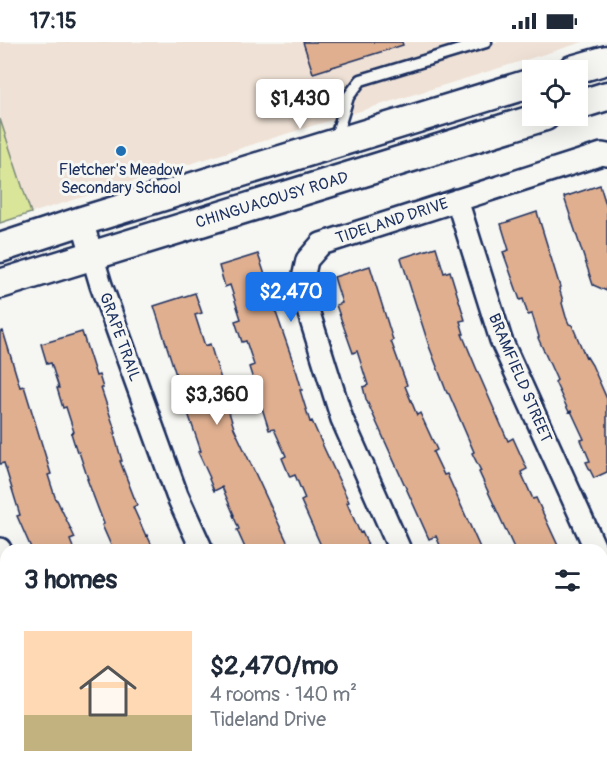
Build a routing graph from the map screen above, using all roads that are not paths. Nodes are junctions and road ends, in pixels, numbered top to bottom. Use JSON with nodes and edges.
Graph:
{"nodes":[{"id":1,"x":486,"y":42,"type":"edge"},
{"id":2,"x":607,"y":60,"type":"edge"},
{"id":3,"x":588,"y":65,"type":"edge"},
{"id":4,"x":522,"y":86,"type":"edge"},
{"id":5,"x":607,"y":96,"type":"edge"},
{"id":6,"x":588,"y":102,"type":"edge"},
{"id":7,"x":522,"y":123,"type":"edge"},
{"id":8,"x":334,"y":144,"type":"junction"},
{"id":9,"x":607,"y":155,"type":"edge"},
{"id":10,"x":457,"y":200,"type":"junction"},
{"id":11,"x":82,"y":221,"type":"junction"},
{"id":12,"x":0,"y":248,"type":"edge"},
{"id":13,"x":93,"y":255,"type":"junction"},
{"id":14,"x":0,"y":284,"type":"edge"},
{"id":15,"x":199,"y":544,"type":"edge"},
{"id":16,"x":397,"y":544,"type":"edge"},
{"id":17,"x":593,"y":544,"type":"edge"}],
"edges":[{"from":1,"to":8,"type":"lane"},
{"from":2,"to":3,"type":"main road"},
{"from":4,"to":8,"type":"main road"},
{"from":5,"to":6,"type":"main road"},
{"from":7,"to":13,"type":"main road","name":"CHINGUACOUSY ROAD"},
{"from":8,"to":11,"type":"main road"},
{"from":9,"to":10,"type":"street","name":"TIDELAND DRIVE"},
{"from":10,"to":16,"type":"street","name":"TIDELAND DRIVE"},
{"from":10,"to":17,"type":"street","name":"BRAMFIELD STREET"},
{"from":11,"to":12,"type":"main road"},
{"from":11,"to":13,"type":"street","name":"GRAPE TRAIL"},
{"from":13,"to":14,"type":"main road","name":"CHINGUACOUSY ROAD"},
{"from":13,"to":15,"type":"street","name":"GRAPE TRAIL"}]}
